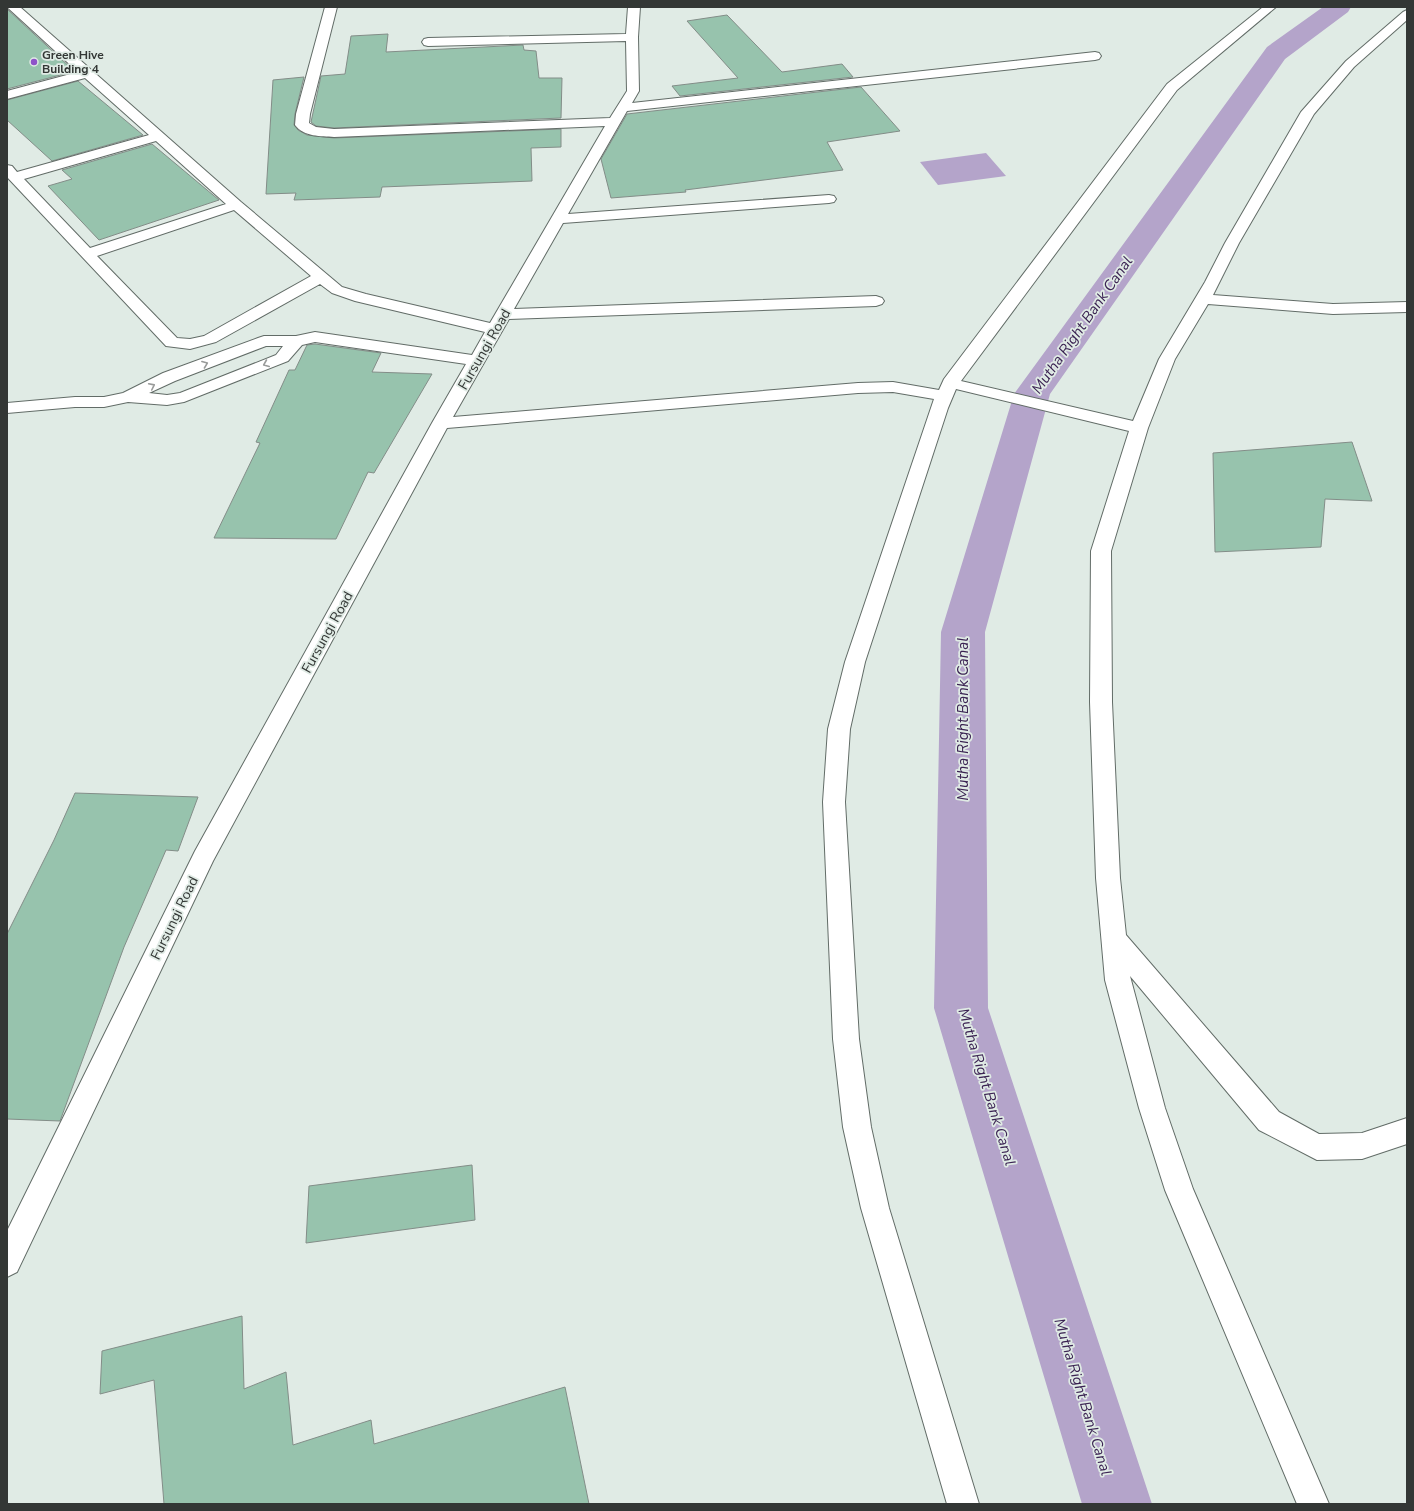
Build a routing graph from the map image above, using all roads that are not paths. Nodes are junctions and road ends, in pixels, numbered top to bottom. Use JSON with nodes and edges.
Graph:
{"nodes":[{"id":1,"x":13,"y":7,"type":"edge"},
{"id":2,"x":331,"y":7,"type":"edge"},
{"id":3,"x":634,"y":7,"type":"edge"},
{"id":4,"x":1270,"y":7,"type":"edge"},
{"id":5,"x":1405,"y":18,"type":"edge"},
{"id":6,"x":632,"y":37,"type":"junction"},
{"id":7,"x":428,"y":42,"type":"dead end"},
{"id":8,"x":1095,"y":56,"type":"dead end"},
{"id":9,"x":88,"y":73,"type":"junction"},
{"id":10,"x":7,"y":95,"type":"edge"},
{"id":11,"x":618,"y":115,"type":"junction"},
{"id":12,"x":159,"y":136,"type":"junction"},
{"id":13,"x":11,"y":173,"type":"edge"},
{"id":14,"x":829,"y":199,"type":"dead end"},
{"id":15,"x":236,"y":205,"type":"junction"},
{"id":16,"x":559,"y":219,"type":"junction"},
{"id":17,"x":87,"y":254,"type":"junction"},
{"id":18,"x":321,"y":277,"type":"junction"},
{"id":19,"x":1204,"y":299,"type":"junction"},
{"id":20,"x":876,"y":301,"type":"dead end"},
{"id":21,"x":1407,"y":307,"type":"edge"},
{"id":22,"x":500,"y":322,"type":"junction"},
{"id":23,"x":296,"y":341,"type":"junction"},
{"id":24,"x":477,"y":361,"type":"junction"},
{"id":25,"x":947,"y":390,"type":"junction"},
{"id":26,"x":128,"y":397,"type":"junction"},
{"id":27,"x":7,"y":408,"type":"edge"},
{"id":28,"x":441,"y":423,"type":"junction"},
{"id":29,"x":1139,"y":428,"type":"junction"},
{"id":30,"x":1114,"y":939,"type":"junction"},
{"id":31,"x":1407,"y":1131,"type":"edge"},
{"id":32,"x":7,"y":1262,"type":"edge"},
{"id":33,"x":962,"y":1504,"type":"edge"},
{"id":34,"x":1312,"y":1504,"type":"edge"}],
"edges":[{"from":1,"to":9,"type":"street"},
{"from":2,"to":11,"type":"street"},
{"from":3,"to":6,"type":"street","name":"Fursungi Road"},
{"from":4,"to":25,"type":"street"},
{"from":5,"to":19,"type":"street"},
{"from":6,"to":7,"type":"street"},
{"from":6,"to":11,"type":"street","name":"Fursungi Road"},
{"from":8,"to":11,"type":"street"},
{"from":9,"to":10,"type":"street"},
{"from":9,"to":12,"type":"street"},
{"from":11,"to":16,"type":"street","name":"Fursungi Road"},
{"from":12,"to":13,"type":"street"},
{"from":12,"to":15,"type":"street"},
{"from":13,"to":17,"type":"street"},
{"from":14,"to":16,"type":"street"},
{"from":15,"to":17,"type":"street"},
{"from":15,"to":18,"type":"street"},
{"from":16,"to":22,"type":"street","name":"Fursungi Road"},
{"from":17,"to":18,"type":"street"},
{"from":18,"to":22,"type":"street"},
{"from":19,"to":21,"type":"street"},
{"from":19,"to":29,"type":"street"},
{"from":20,"to":22,"type":"street"},
{"from":22,"to":24,"type":"street","name":"Fursungi Road"},
{"from":23,"to":24,"type":"street"},
{"from":26,"to":23,"type":"street","one_way":true},
{"from":23,"to":26,"type":"street","one_way":true},
{"from":24,"to":28,"type":"street","name":"Fursungi Road"},
{"from":25,"to":28,"type":"street"},
{"from":25,"to":29,"type":"street"},
{"from":25,"to":33,"type":"street"},
{"from":26,"to":27,"type":"street"},
{"from":28,"to":32,"type":"street","name":"Fursungi Road"},
{"from":29,"to":30,"type":"street"},
{"from":30,"to":31,"type":"street"},
{"from":30,"to":34,"type":"street"}]}
